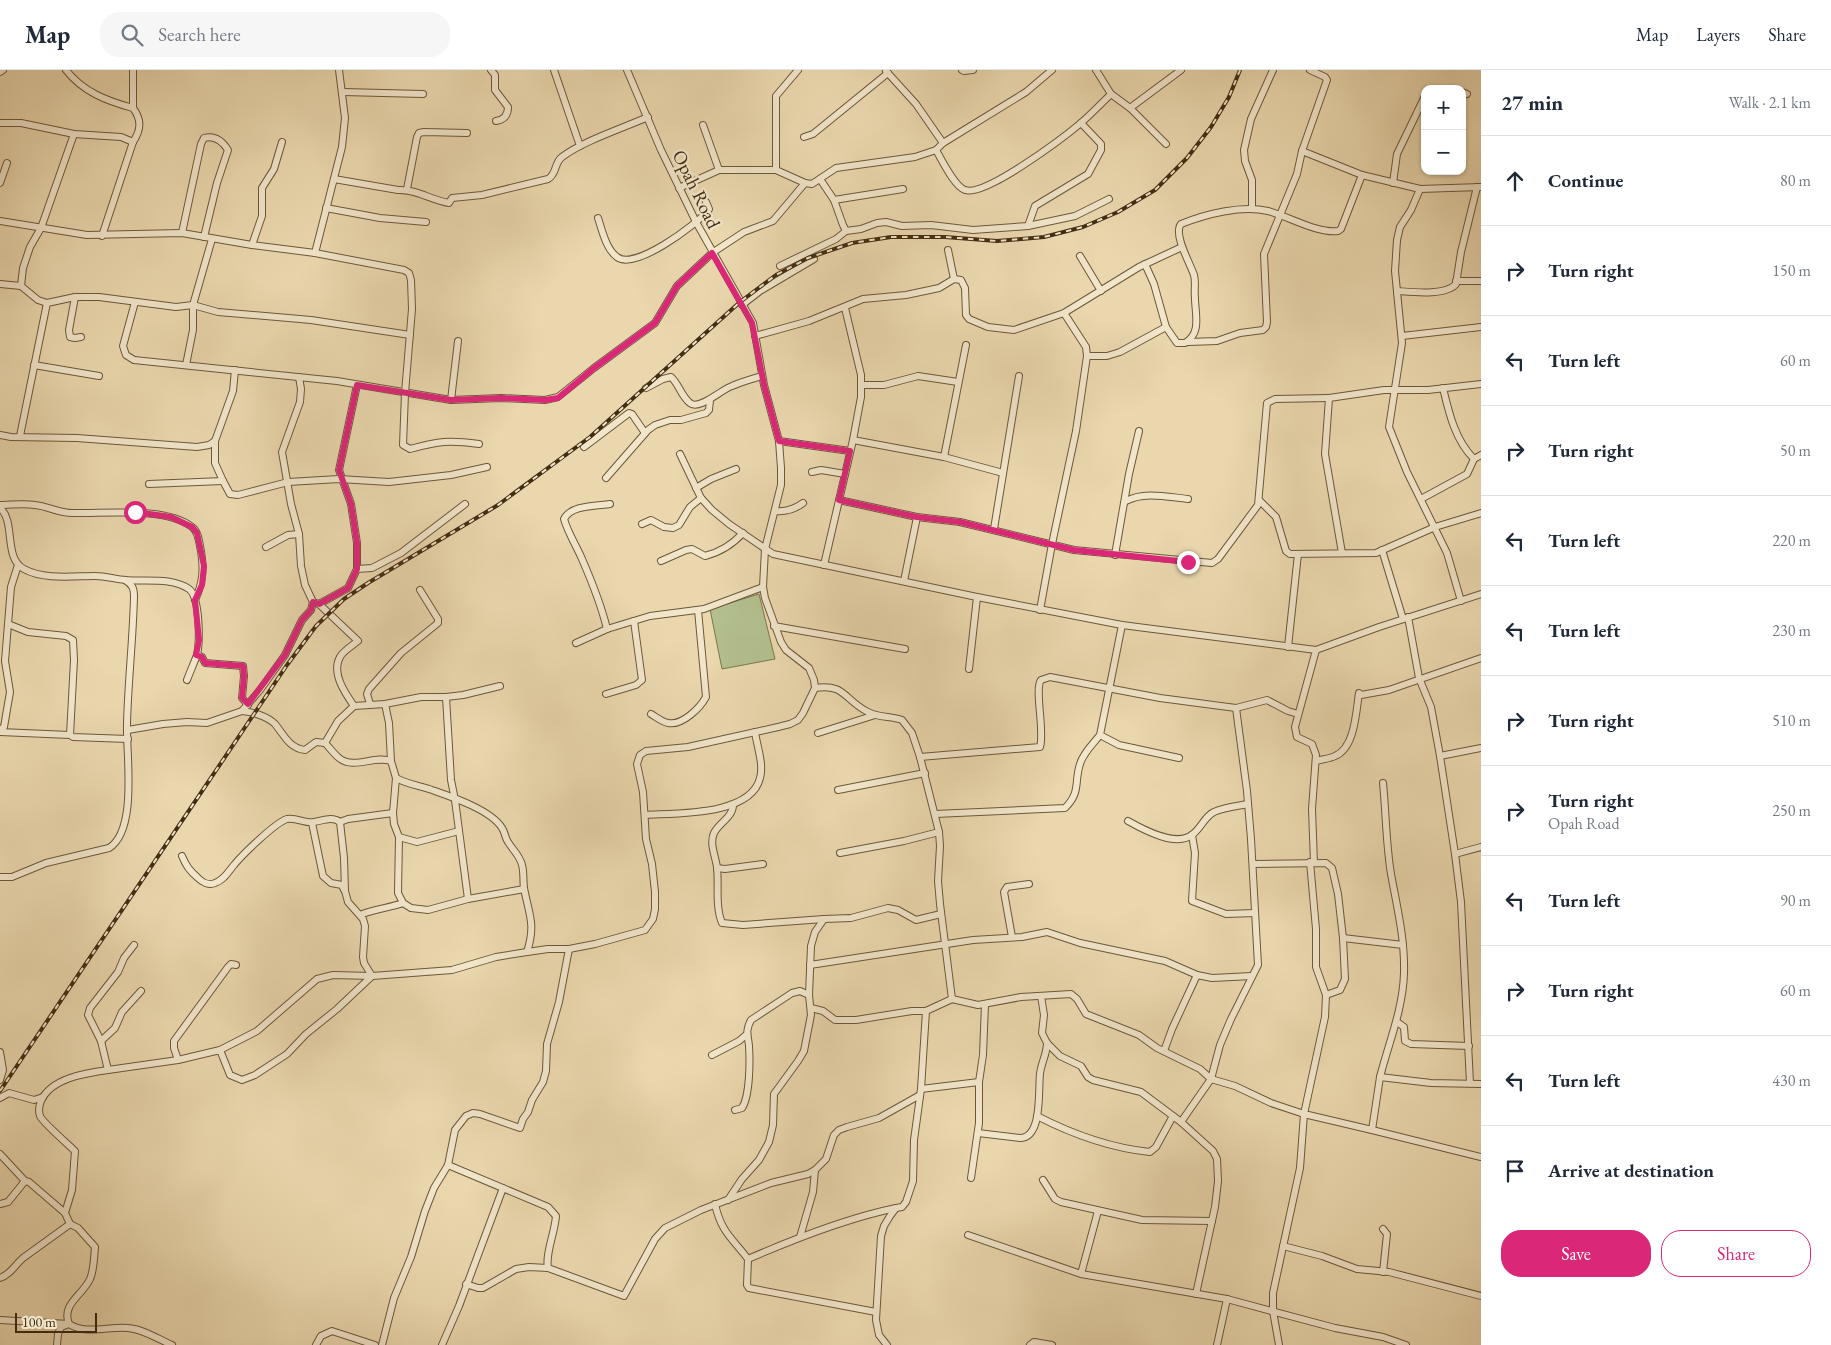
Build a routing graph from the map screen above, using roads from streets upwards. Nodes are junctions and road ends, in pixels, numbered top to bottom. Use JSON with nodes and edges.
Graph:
{"nodes":[{"id":1,"x":66,"y":70,"type":"edge"},
{"id":2,"x":133,"y":70,"type":"edge"},
{"id":3,"x":339,"y":70,"type":"edge"},
{"id":4,"x":491,"y":70,"type":"edge"},
{"id":5,"x":554,"y":70,"type":"edge"},
{"id":6,"x":627,"y":70,"type":"edge"},
{"id":7,"x":798,"y":70,"type":"edge"},
{"id":8,"x":962,"y":70,"type":"edge"},
{"id":9,"x":973,"y":70,"type":"edge"},
{"id":10,"x":1052,"y":70,"type":"edge"},
{"id":11,"x":1096,"y":70,"type":"edge"},
{"id":12,"x":1273,"y":70,"type":"edge"},
{"id":13,"x":1310,"y":70,"type":"edge"},
{"id":14,"x":887,"y":71,"type":"edge"},
{"id":15,"x":1177,"y":71,"type":"edge"},
{"id":16,"x":343,"y":92,"type":"junction"},
{"id":17,"x":423,"y":94,"type":"dead end"},
{"id":18,"x":1111,"y":94,"type":"junction"},
{"id":19,"x":1421,"y":105,"type":"edge"},
{"id":20,"x":133,"y":108,"type":"junction"},
{"id":21,"x":1130,"y":108,"type":"junction"},
{"id":22,"x":648,"y":117,"type":"junction"},
{"id":23,"x":496,"y":121,"type":"dead end"},
{"id":24,"x":0,"y":123,"type":"edge"},
{"id":25,"x":1080,"y":123,"type":"junction"},
{"id":26,"x":703,"y":125,"type":"dead end"},
{"id":27,"x":467,"y":133,"type":"dead end"},
{"id":28,"x":74,"y":134,"type":"junction"},
{"id":29,"x":804,"y":137,"type":"dead end"},
{"id":30,"x":133,"y":142,"type":"junction"},
{"id":31,"x":282,"y":142,"type":"dead end"},
{"id":32,"x":943,"y":143,"type":"junction"},
{"id":33,"x":1166,"y":144,"type":"dead end"},
{"id":34,"x":580,"y":146,"type":"junction"},
{"id":35,"x":936,"y":150,"type":"junction"},
{"id":36,"x":1302,"y":151,"type":"junction"},
{"id":37,"x":6,"y":163,"type":"dead end"},
{"id":38,"x":719,"y":170,"type":"junction"},
{"id":39,"x":776,"y":170,"type":"junction"},
{"id":40,"x":1362,"y":175,"type":"junction"},
{"id":41,"x":334,"y":179,"type":"junction"},
{"id":42,"x":820,"y":179,"type":"junction"},
{"id":43,"x":0,"y":182,"type":"edge"},
{"id":44,"x":805,"y":183,"type":"junction"},
{"id":45,"x":1393,"y":183,"type":"junction"},
{"id":46,"x":1479,"y":187,"type":"edge"},
{"id":47,"x":679,"y":188,"type":"junction"},
{"id":48,"x":407,"y":189,"type":"junction"},
{"id":49,"x":903,"y":189,"type":"dead end"},
{"id":50,"x":1420,"y":189,"type":"junction"},
{"id":51,"x":1109,"y":199,"type":"dead end"},
{"id":52,"x":834,"y":200,"type":"junction"},
{"id":53,"x":706,"y":202,"type":"dead end"},
{"id":54,"x":326,"y":208,"type":"junction"},
{"id":55,"x":1252,"y":209,"type":"junction"},
{"id":56,"x":1280,"y":215,"type":"junction"},
{"id":57,"x":598,"y":218,"type":"dead end"},
{"id":58,"x":0,"y":221,"type":"edge"},
{"id":59,"x":426,"y":222,"type":"dead end"},
{"id":60,"x":696,"y":222,"type":"junction"},
{"id":61,"x":1028,"y":226,"type":"junction"},
{"id":62,"x":40,"y":228,"type":"junction"},
{"id":63,"x":846,"y":231,"type":"junction"},
{"id":64,"x":182,"y":234,"type":"junction"},
{"id":65,"x":102,"y":236,"type":"junction"},
{"id":66,"x":204,"y":237,"type":"junction"},
{"id":67,"x":212,"y":239,"type":"junction"},
{"id":68,"x":252,"y":245,"type":"junction"},
{"id":69,"x":1182,"y":247,"type":"junction"},
{"id":70,"x":948,"y":250,"type":"dead end"},
{"id":71,"x":315,"y":253,"type":"junction"},
{"id":72,"x":712,"y":253,"type":"junction"},
{"id":73,"x":1080,"y":256,"type":"dead end"},
{"id":74,"x":814,"y":259,"type":"dead end"},
{"id":75,"x":1145,"y":264,"type":"junction"},
{"id":76,"x":780,"y":266,"type":"dead end"},
{"id":77,"x":954,"y":279,"type":"junction"},
{"id":78,"x":1456,"y":281,"type":"junction"},
{"id":79,"x":1481,"y":281,"type":"edge"},
{"id":80,"x":0,"y":284,"type":"edge"},
{"id":81,"x":21,"y":286,"type":"junction"},
{"id":82,"x":1101,"y":291,"type":"junction"},
{"id":83,"x":1397,"y":291,"type":"junction"},
{"id":84,"x":74,"y":297,"type":"junction"},
{"id":85,"x":135,"y":302,"type":"junction"},
{"id":86,"x":46,"y":303,"type":"junction"},
{"id":87,"x":193,"y":305,"type":"junction"},
{"id":88,"x":742,"y":305,"type":"junction"},
{"id":89,"x":845,"y":308,"type":"junction"},
{"id":90,"x":1064,"y":313,"type":"junction"},
{"id":91,"x":1166,"y":327,"type":"junction"},
{"id":92,"x":1481,"y":327,"type":"edge"},
{"id":93,"x":410,"y":335,"type":"junction"},
{"id":94,"x":755,"y":336,"type":"junction"},
{"id":95,"x":1402,"y":336,"type":"junction"},
{"id":96,"x":81,"y":337,"type":"dead end"},
{"id":97,"x":458,"y":341,"type":"dead end"},
{"id":98,"x":1188,"y":342,"type":"junction"},
{"id":99,"x":966,"y":345,"type":"dead end"},
{"id":100,"x":1087,"y":356,"type":"junction"},
{"id":101,"x":34,"y":365,"type":"junction"},
{"id":102,"x":186,"y":365,"type":"junction"},
{"id":103,"x":235,"y":370,"type":"junction"},
{"id":104,"x":99,"y":376,"type":"dead end"},
{"id":105,"x":762,"y":376,"type":"junction"},
{"id":106,"x":1019,"y":376,"type":"dead end"},
{"id":107,"x":299,"y":377,"type":"junction"},
{"id":108,"x":958,"y":382,"type":"junction"},
{"id":109,"x":1481,"y":384,"type":"edge"},
{"id":110,"x":357,"y":385,"type":"junction"},
{"id":111,"x":862,"y":385,"type":"junction"},
{"id":112,"x":646,"y":388,"type":"dead end"},
{"id":113,"x":1443,"y":388,"type":"junction"},
{"id":114,"x":1394,"y":390,"type":"junction"},
{"id":115,"x":405,"y":393,"type":"junction"},
{"id":116,"x":1329,"y":398,"type":"junction"},
{"id":117,"x":451,"y":400,"type":"junction"},
{"id":118,"x":710,"y":400,"type":"junction"},
{"id":119,"x":1139,"y":431,"type":"dead end"},
{"id":120,"x":645,"y":433,"type":"junction"},
{"id":121,"x":0,"y":435,"type":"edge"},
{"id":122,"x":20,"y":436,"type":"junction"},
{"id":123,"x":853,"y":440,"type":"junction"},
{"id":124,"x":216,"y":441,"type":"junction"},
{"id":125,"x":779,"y":441,"type":"junction"},
{"id":126,"x":480,"y":444,"type":"dead end"},
{"id":127,"x":584,"y":447,"type":"dead end"},
{"id":128,"x":850,"y":451,"type":"junction"},
{"id":129,"x":680,"y":454,"type":"dead end"},
{"id":130,"x":1481,"y":455,"type":"edge"},
{"id":131,"x":944,"y":457,"type":"junction"},
{"id":132,"x":1474,"y":459,"type":"junction"},
{"id":133,"x":488,"y":467,"type":"dead end"},
{"id":134,"x":736,"y":469,"type":"dead end"},
{"id":135,"x":812,"y":472,"type":"dead end"},
{"id":136,"x":1004,"y":473,"type":"junction"},
{"id":137,"x":845,"y":474,"type":"junction"},
{"id":138,"x":606,"y":478,"type":"dead end"},
{"id":139,"x":343,"y":479,"type":"junction"},
{"id":140,"x":222,"y":481,"type":"junction"},
{"id":141,"x":288,"y":482,"type":"junction"},
{"id":142,"x":149,"y":484,"type":"dead end"},
{"id":143,"x":696,"y":488,"type":"junction"},
{"id":144,"x":701,"y":498,"type":"junction"},
{"id":145,"x":1188,"y":499,"type":"dead end"},
{"id":146,"x":839,"y":500,"type":"junction"},
{"id":147,"x":1126,"y":500,"type":"junction"},
{"id":148,"x":1259,"y":500,"type":"junction"},
{"id":149,"x":1421,"y":500,"type":"junction"},
{"id":150,"x":803,"y":503,"type":"dead end"},
{"id":151,"x":465,"y":504,"type":"dead end"},
{"id":152,"x":610,"y":504,"type":"dead end"},
{"id":153,"x":0,"y":506,"type":"edge"},
{"id":154,"x":775,"y":511,"type":"junction"},
{"id":155,"x":1481,"y":513,"type":"edge"},
{"id":156,"x":917,"y":517,"type":"junction"},
{"id":157,"x":642,"y":524,"type":"dead end"},
{"id":158,"x":1435,"y":527,"type":"junction"},
{"id":159,"x":994,"y":529,"type":"junction"},
{"id":160,"x":743,"y":533,"type":"junction"},
{"id":161,"x":300,"y":534,"type":"junction"},
{"id":162,"x":1052,"y":544,"type":"junction"},
{"id":163,"x":266,"y":547,"type":"dead end"},
{"id":164,"x":765,"y":549,"type":"junction"},
{"id":165,"x":1382,"y":550,"type":"junction"},
{"id":166,"x":1342,"y":553,"type":"junction"},
{"id":167,"x":1298,"y":554,"type":"junction"},
{"id":168,"x":1115,"y":555,"type":"junction"},
{"id":169,"x":661,"y":561,"type":"dead end"},
{"id":170,"x":18,"y":564,"type":"junction"},
{"id":171,"x":824,"y":565,"type":"junction"},
{"id":172,"x":357,"y":569,"type":"junction"},
{"id":173,"x":125,"y":580,"type":"junction"},
{"id":174,"x":904,"y":581,"type":"junction"},
{"id":175,"x":763,"y":587,"type":"junction"},
{"id":176,"x":420,"y":590,"type":"dead end"},
{"id":177,"x":1481,"y":594,"type":"edge"},
{"id":178,"x":977,"y":597,"type":"junction"},
{"id":179,"x":195,"y":600,"type":"junction"},
{"id":180,"x":1461,"y":601,"type":"junction"},
{"id":181,"x":316,"y":603,"type":"junction"},
{"id":182,"x":698,"y":610,"type":"junction"},
{"id":183,"x":1040,"y":610,"type":"junction"},
{"id":184,"x":1406,"y":618,"type":"junction"},
{"id":185,"x":634,"y":621,"type":"junction"},
{"id":186,"x":8,"y":624,"type":"junction"},
{"id":187,"x":1122,"y":625,"type":"junction"},
{"id":188,"x":774,"y":626,"type":"junction"},
{"id":189,"x":607,"y":629,"type":"junction"},
{"id":190,"x":576,"y":643,"type":"dead end"},
{"id":191,"x":1288,"y":647,"type":"junction"},
{"id":192,"x":905,"y":649,"type":"dead end"},
{"id":193,"x":1316,"y":650,"type":"junction"},
{"id":194,"x":196,"y":655,"type":"junction"},
{"id":195,"x":1481,"y":658,"type":"edge"},
{"id":196,"x":969,"y":669,"type":"dead end"},
{"id":197,"x":1419,"y":678,"type":"junction"},
{"id":198,"x":188,"y":680,"type":"dead end"},
{"id":199,"x":500,"y":686,"type":"dead end"},
{"id":200,"x":814,"y":688,"type":"junction"},
{"id":201,"x":1111,"y":688,"type":"junction"},
{"id":202,"x":606,"y":694,"type":"dead end"},
{"id":203,"x":446,"y":697,"type":"junction"},
{"id":204,"x":248,"y":704,"type":"junction"},
{"id":205,"x":370,"y":704,"type":"junction"},
{"id":206,"x":385,"y":704,"type":"junction"},
{"id":207,"x":354,"y":706,"type":"junction"},
{"id":208,"x":1236,"y":708,"type":"junction"},
{"id":209,"x":242,"y":711,"type":"junction"},
{"id":210,"x":651,"y":714,"type":"dead end"},
{"id":211,"x":1298,"y":714,"type":"junction"},
{"id":212,"x":875,"y":715,"type":"junction"},
{"id":213,"x":128,"y":730,"type":"junction"},
{"id":214,"x":0,"y":731,"type":"edge"},
{"id":215,"x":755,"y":732,"type":"junction"},
{"id":216,"x":818,"y":733,"type":"dead end"},
{"id":217,"x":70,"y":734,"type":"junction"},
{"id":218,"x":1100,"y":735,"type":"junction"},
{"id":219,"x":128,"y":739,"type":"junction"},
{"id":220,"x":325,"y":742,"type":"junction"},
{"id":221,"x":1481,"y":748,"type":"edge"},
{"id":222,"x":1440,"y":756,"type":"junction"},
{"id":223,"x":920,"y":757,"type":"junction"},
{"id":224,"x":1178,"y":758,"type":"dead end"},
{"id":225,"x":1316,"y":761,"type":"junction"},
{"id":226,"x":391,"y":762,"type":"junction"},
{"id":227,"x":925,"y":773,"type":"junction"},
{"id":228,"x":396,"y":778,"type":"junction"},
{"id":229,"x":1383,"y":783,"type":"dead end"},
{"id":230,"x":838,"y":790,"type":"dead end"},
{"id":231,"x":455,"y":800,"type":"junction"},
{"id":232,"x":1248,"y":804,"type":"junction"},
{"id":233,"x":733,"y":805,"type":"junction"},
{"id":234,"x":393,"y":813,"type":"junction"},
{"id":235,"x":935,"y":814,"type":"junction"},
{"id":236,"x":645,"y":815,"type":"junction"},
{"id":237,"x":1128,"y":821,"type":"dead end"},
{"id":238,"x":340,"y":822,"type":"junction"},
{"id":239,"x":312,"y":823,"type":"junction"},
{"id":240,"x":459,"y":831,"type":"junction"},
{"id":241,"x":939,"y":832,"type":"junction"},
{"id":242,"x":1192,"y":835,"type":"junction"},
{"id":243,"x":399,"y":837,"type":"junction"},
{"id":244,"x":1481,"y":847,"type":"edge"},
{"id":245,"x":840,"y":853,"type":"dead end"},
{"id":246,"x":1455,"y":854,"type":"junction"},
{"id":247,"x":182,"y":856,"type":"dead end"},
{"id":248,"x":1312,"y":862,"type":"junction"},
{"id":249,"x":763,"y":864,"type":"dead end"},
{"id":250,"x":1253,"y":864,"type":"junction"},
{"id":251,"x":717,"y":868,"type":"junction"},
{"id":252,"x":0,"y":877,"type":"edge"},
{"id":253,"x":1029,"y":884,"type":"dead end"},
{"id":254,"x":524,"y":889,"type":"junction"},
{"id":255,"x":345,"y":891,"type":"junction"},
{"id":256,"x":468,"y":899,"type":"junction"},
{"id":257,"x":403,"y":903,"type":"junction"},
{"id":258,"x":1255,"y":913,"type":"junction"},
{"id":259,"x":941,"y":914,"type":"junction"},
{"id":260,"x":360,"y":915,"type":"junction"},
{"id":261,"x":824,"y":919,"type":"junction"},
{"id":262,"x":1012,"y":937,"type":"junction"},
{"id":263,"x":1343,"y":938,"type":"junction"},
{"id":264,"x":134,"y":945,"type":"dead end"},
{"id":265,"x":945,"y":945,"type":"junction"},
{"id":266,"x":1403,"y":945,"type":"junction"},
{"id":267,"x":569,"y":949,"type":"junction"},
{"id":268,"x":527,"y":952,"type":"junction"},
{"id":269,"x":810,"y":964,"type":"junction"},
{"id":270,"x":236,"y":965,"type":"dead end"},
{"id":271,"x":1197,"y":975,"type":"junction"},
{"id":272,"x":372,"y":976,"type":"junction"},
{"id":273,"x":1252,"y":976,"type":"junction"},
{"id":274,"x":141,"y":991,"type":"dead end"},
{"id":275,"x":1326,"y":994,"type":"junction"},
{"id":276,"x":809,"y":995,"type":"junction"},
{"id":277,"x":1041,"y":996,"type":"junction"},
{"id":278,"x":952,"y":999,"type":"junction"},
{"id":279,"x":985,"y":1004,"type":"junction"},
{"id":280,"x":811,"y":1008,"type":"junction"},
{"id":281,"x":926,"y":1011,"type":"junction"},
{"id":282,"x":1397,"y":1022,"type":"junction"},
{"id":283,"x":746,"y":1035,"type":"junction"},
{"id":284,"x":101,"y":1041,"type":"junction"},
{"id":285,"x":1047,"y":1043,"type":"junction"},
{"id":286,"x":1469,"y":1046,"type":"junction"},
{"id":287,"x":220,"y":1050,"type":"junction"},
{"id":288,"x":1164,"y":1051,"type":"junction"},
{"id":289,"x":0,"y":1052,"type":"edge"},
{"id":290,"x":712,"y":1054,"type":"dead end"},
{"id":291,"x":178,"y":1060,"type":"junction"},
{"id":292,"x":108,"y":1070,"type":"junction"},
{"id":293,"x":1380,"y":1077,"type":"junction"},
{"id":294,"x":1211,"y":1079,"type":"junction"},
{"id":295,"x":0,"y":1080,"type":"edge"},
{"id":296,"x":979,"y":1082,"type":"junction"},
{"id":297,"x":1470,"y":1083,"type":"junction"},
{"id":298,"x":1481,"y":1084,"type":"edge"},
{"id":299,"x":920,"y":1092,"type":"junction"},
{"id":300,"x":43,"y":1097,"type":"junction"},
{"id":301,"x":0,"y":1098,"type":"edge"},
{"id":302,"x":735,"y":1110,"type":"dead end"},
{"id":303,"x":1304,"y":1114,"type":"junction"},
{"id":304,"x":1037,"y":1116,"type":"junction"},
{"id":305,"x":1173,"y":1116,"type":"junction"},
{"id":306,"x":1181,"y":1122,"type":"junction"},
{"id":307,"x":1372,"y":1130,"type":"junction"},
{"id":308,"x":978,"y":1133,"type":"junction"},
{"id":309,"x":0,"y":1154,"type":"edge"},
{"id":310,"x":1481,"y":1157,"type":"edge"},
{"id":311,"x":448,"y":1165,"type":"junction"},
{"id":312,"x":815,"y":1170,"type":"junction"},
{"id":313,"x":971,"y":1178,"type":"dead end"},
{"id":314,"x":1043,"y":1180,"type":"dead end"},
{"id":315,"x":25,"y":1181,"type":"junction"},
{"id":316,"x":503,"y":1188,"type":"junction"},
{"id":317,"x":728,"y":1200,"type":"junction"},
{"id":318,"x":0,"y":1204,"type":"edge"},
{"id":319,"x":715,"y":1204,"type":"junction"},
{"id":320,"x":896,"y":1208,"type":"junction"},
{"id":321,"x":1098,"y":1211,"type":"junction"},
{"id":322,"x":65,"y":1213,"type":"junction"},
{"id":323,"x":1212,"y":1221,"type":"junction"},
{"id":324,"x":70,"y":1224,"type":"junction"},
{"id":325,"x":1383,"y":1229,"type":"dead end"},
{"id":326,"x":968,"y":1236,"type":"dead end"},
{"id":327,"x":800,"y":1237,"type":"junction"},
{"id":328,"x":1283,"y":1246,"type":"junction"},
{"id":329,"x":748,"y":1259,"type":"junction"},
{"id":330,"x":548,"y":1268,"type":"junction"},
{"id":331,"x":1383,"y":1272,"type":"junction"},
{"id":332,"x":1081,"y":1274,"type":"junction"},
{"id":333,"x":0,"y":1278,"type":"edge"},
{"id":334,"x":466,"y":1284,"type":"junction"},
{"id":335,"x":1196,"y":1294,"type":"junction"},
{"id":336,"x":1481,"y":1296,"type":"edge"},
{"id":337,"x":1227,"y":1299,"type":"junction"},
{"id":338,"x":1273,"y":1311,"type":"junction"},
{"id":339,"x":876,"y":1312,"type":"junction"},
{"id":340,"x":0,"y":1320,"type":"edge"},
{"id":341,"x":69,"y":1324,"type":"junction"},
{"id":342,"x":57,"y":1345,"type":"edge"},
{"id":343,"x":172,"y":1345,"type":"edge"},
{"id":344,"x":316,"y":1345,"type":"edge"},
{"id":345,"x":375,"y":1345,"type":"edge"},
{"id":346,"x":382,"y":1345,"type":"edge"},
{"id":347,"x":442,"y":1345,"type":"edge"},
{"id":348,"x":887,"y":1345,"type":"edge"},
{"id":349,"x":1030,"y":1345,"type":"edge"},
{"id":350,"x":1052,"y":1345,"type":"edge"},
{"id":351,"x":1217,"y":1345,"type":"edge"},
{"id":352,"x":1279,"y":1345,"type":"edge"},
{"id":353,"x":1406,"y":1345,"type":"edge"}],
"edges":[{"from":1,"to":20,"type":"street"},
{"from":2,"to":20,"type":"street"},
{"from":3,"to":16,"type":"street"},
{"from":4,"to":23,"type":"street"},
{"from":5,"to":34,"type":"street"},
{"from":6,"to":22,"type":"street","name":"Opah Road"},
{"from":7,"to":39,"type":"street"},
{"from":8,"to":9,"type":"street"},
{"from":10,"to":32,"type":"street"},
{"from":11,"to":18,"type":"street"},
{"from":12,"to":55,"type":"street"},
{"from":13,"to":36,"type":"street"},
{"from":14,"to":29,"type":"street"},
{"from":14,"to":32,"type":"street"},
{"from":15,"to":21,"type":"street"},
{"from":16,"to":17,"type":"street"},
{"from":16,"to":41,"type":"street"},
{"from":18,"to":21,"type":"street"},
{"from":18,"to":25,"type":"street"},
{"from":19,"to":45,"type":"street"},
{"from":20,"to":30,"type":"street"},
{"from":21,"to":33,"type":"street"},
{"from":22,"to":34,"type":"street"},
{"from":22,"to":47,"type":"street","name":"Opah Road"},
{"from":24,"to":28,"type":"street"},
{"from":25,"to":35,"type":"street"},
{"from":25,"to":61,"type":"street"},
{"from":26,"to":38,"type":"street"},
{"from":27,"to":48,"type":"street"},
{"from":28,"to":30,"type":"street"},
{"from":28,"to":62,"type":"street"},
{"from":30,"to":65,"type":"street"},
{"from":31,"to":68,"type":"street"},
{"from":32,"to":35,"type":"street"},
{"from":34,"to":48,"type":"street"},
{"from":35,"to":42,"type":"street"},
{"from":36,"to":40,"type":"street"},
{"from":36,"to":56,"type":"street"},
{"from":37,"to":43,"type":"street"},
{"from":38,"to":39,"type":"street"},
{"from":38,"to":47,"type":"street"},
{"from":39,"to":44,"type":"street"},
{"from":40,"to":45,"type":"street"},
{"from":40,"to":56,"type":"street"},
{"from":41,"to":48,"type":"street"},
{"from":41,"to":54,"type":"street"},
{"from":42,"to":44,"type":"street"},
{"from":42,"to":52,"type":"street"},
{"from":44,"to":72,"type":"street"},
{"from":45,"to":50,"type":"street"},
{"from":46,"to":50,"type":"street"},
{"from":46,"to":78,"type":"street"},
{"from":47,"to":60,"type":"street","name":"Opah Road"},
{"from":49,"to":52,"type":"street"},
{"from":50,"to":83,"type":"street"},
{"from":51,"to":61,"type":"street"},
{"from":52,"to":63,"type":"street"},
{"from":53,"to":60,"type":"street"},
{"from":54,"to":59,"type":"street"},
{"from":54,"to":71,"type":"street"},
{"from":55,"to":56,"type":"street"},
{"from":55,"to":69,"type":"street"},
{"from":56,"to":98,"type":"street"},
{"from":57,"to":60,"type":"street"},
{"from":58,"to":62,"type":"street"},
{"from":60,"to":72,"type":"street","name":"Opah Road"},
{"from":61,"to":63,"type":"street"},
{"from":62,"to":65,"type":"street"},
{"from":62,"to":81,"type":"street"},
{"from":63,"to":76,"type":"street"},
{"from":64,"to":65,"type":"street"},
{"from":64,"to":66,"type":"street"},
{"from":64,"to":66,"type":"street"},
{"from":66,"to":67,"type":"street"},
{"from":67,"to":68,"type":"street"},
{"from":67,"to":87,"type":"street"},
{"from":68,"to":71,"type":"street"},
{"from":69,"to":75,"type":"street"},
{"from":69,"to":98,"type":"street"},
{"from":70,"to":77,"type":"street"},
{"from":71,"to":93,"type":"street"},
{"from":72,"to":88,"type":"street","name":"Opah Road"},
{"from":72,"to":117,"type":"street"},
{"from":73,"to":82,"type":"street"},
{"from":74,"to":88,"type":"street"},
{"from":75,"to":82,"type":"street"},
{"from":75,"to":91,"type":"street"},
{"from":77,"to":89,"type":"street"},
{"from":77,"to":90,"type":"street"},
{"from":78,"to":79,"type":"street"},
{"from":78,"to":83,"type":"street"},
{"from":80,"to":81,"type":"street"},
{"from":81,"to":86,"type":"street"},
{"from":82,"to":90,"type":"street"},
{"from":83,"to":95,"type":"street"},
{"from":84,"to":85,"type":"street"},
{"from":84,"to":86,"type":"street"},
{"from":84,"to":96,"type":"street"},
{"from":85,"to":87,"type":"street"},
{"from":85,"to":102,"type":"street"},
{"from":86,"to":101,"type":"street"},
{"from":87,"to":93,"type":"street"},
{"from":87,"to":102,"type":"street"},
{"from":88,"to":94,"type":"street","name":"Opah Road"},
{"from":89,"to":94,"type":"street"},
{"from":89,"to":111,"type":"street"},
{"from":90,"to":100,"type":"street"},
{"from":91,"to":98,"type":"street"},
{"from":91,"to":100,"type":"street"},
{"from":92,"to":95,"type":"street"},
{"from":93,"to":115,"type":"street"},
{"from":94,"to":105,"type":"street","name":"Opah Road"},
{"from":95,"to":114,"type":"street"},
{"from":97,"to":117,"type":"street"},
{"from":99,"to":108,"type":"street"},
{"from":100,"to":162,"type":"street"},
{"from":101,"to":104,"type":"street"},
{"from":101,"to":122,"type":"street"},
{"from":102,"to":103,"type":"street"},
{"from":103,"to":107,"type":"street"},
{"from":103,"to":124,"type":"street"},
{"from":105,"to":118,"type":"street"},
{"from":105,"to":125,"type":"street","name":"Opah Road"},
{"from":106,"to":136,"type":"street"},
{"from":107,"to":110,"type":"street"},
{"from":107,"to":141,"type":"street"},
{"from":108,"to":111,"type":"street"},
{"from":108,"to":131,"type":"street"},
{"from":109,"to":113,"type":"street"},
{"from":110,"to":115,"type":"street"},
{"from":110,"to":139,"type":"street"},
{"from":111,"to":123,"type":"street"},
{"from":112,"to":118,"type":"street"},
{"from":113,"to":114,"type":"street"},
{"from":113,"to":132,"type":"street"},
{"from":114,"to":116,"type":"street"},
{"from":114,"to":149,"type":"street"},
{"from":115,"to":117,"type":"street"},
{"from":115,"to":126,"type":"street"},
{"from":116,"to":148,"type":"street"},
{"from":116,"to":166,"type":"street"},
{"from":118,"to":120,"type":"street"},
{"from":119,"to":147,"type":"street"},
{"from":120,"to":127,"type":"street"},
{"from":120,"to":138,"type":"street"},
{"from":121,"to":122,"type":"street"},
{"from":122,"to":124,"type":"street"},
{"from":123,"to":128,"type":"street"},
{"from":123,"to":131,"type":"street"},
{"from":124,"to":140,"type":"street"},
{"from":125,"to":128,"type":"street"},
{"from":125,"to":154,"type":"street","name":"Opah Road"},
{"from":128,"to":137,"type":"street"},
{"from":129,"to":143,"type":"street"},
{"from":130,"to":132,"type":"street"},
{"from":131,"to":136,"type":"street"},
{"from":132,"to":149,"type":"street"},
{"from":133,"to":139,"type":"street"},
{"from":134,"to":143,"type":"street"},
{"from":135,"to":137,"type":"street"},
{"from":136,"to":159,"type":"street"},
{"from":137,"to":146,"type":"street"},
{"from":139,"to":141,"type":"street"},
{"from":139,"to":172,"type":"street"},
{"from":140,"to":141,"type":"street"},
{"from":140,"to":142,"type":"street"},
{"from":141,"to":161,"type":"street"},
{"from":143,"to":144,"type":"street"},
{"from":144,"to":157,"type":"street"},
{"from":144,"to":160,"type":"street"},
{"from":145,"to":147,"type":"street"},
{"from":146,"to":156,"type":"street"},
{"from":146,"to":171,"type":"street"},
{"from":147,"to":168,"type":"street"},
{"from":148,"to":167,"type":"street"},
{"from":148,"to":168,"type":"street"},
{"from":149,"to":158,"type":"street"},
{"from":150,"to":154,"type":"street"},
{"from":151,"to":172,"type":"street"},
{"from":152,"to":189,"type":"street"},
{"from":153,"to":170,"type":"street"},
{"from":153,"to":179,"type":"street"},
{"from":154,"to":164,"type":"street","name":"Opah Road"},
{"from":155,"to":158,"type":"street"},
{"from":156,"to":159,"type":"street"},
{"from":156,"to":174,"type":"street"},
{"from":158,"to":165,"type":"street"},
{"from":158,"to":180,"type":"street"},
{"from":159,"to":162,"type":"street"},
{"from":160,"to":164,"type":"street"},
{"from":160,"to":169,"type":"street"},
{"from":161,"to":163,"type":"street"},
{"from":161,"to":181,"type":"street"},
{"from":162,"to":168,"type":"street"},
{"from":162,"to":183,"type":"street"},
{"from":164,"to":171,"type":"street"},
{"from":164,"to":175,"type":"street","name":"Opah Road"},
{"from":165,"to":166,"type":"street"},
{"from":165,"to":184,"type":"street"},
{"from":166,"to":167,"type":"street"},
{"from":167,"to":191,"type":"street"},
{"from":170,"to":173,"type":"street"},
{"from":170,"to":186,"type":"street"},
{"from":171,"to":174,"type":"street"},
{"from":172,"to":181,"type":"street"},
{"from":173,"to":179,"type":"street"},
{"from":173,"to":213,"type":"street"},
{"from":174,"to":178,"type":"street"},
{"from":175,"to":182,"type":"street"},
{"from":175,"to":188,"type":"street","name":"Opah Road"},
{"from":176,"to":205,"type":"street"},
{"from":177,"to":180,"type":"street"},
{"from":178,"to":183,"type":"street"},
{"from":178,"to":196,"type":"street"},
{"from":179,"to":194,"type":"street"},
{"from":180,"to":184,"type":"street"},
{"from":181,"to":204,"type":"street"},
{"from":181,"to":207,"type":"street"},
{"from":182,"to":185,"type":"street"},
{"from":182,"to":210,"type":"street"},
{"from":183,"to":187,"type":"street"},
{"from":184,"to":193,"type":"street"},
{"from":184,"to":197,"type":"street"},
{"from":185,"to":189,"type":"street"},
{"from":185,"to":202,"type":"street"},
{"from":186,"to":214,"type":"street"},
{"from":186,"to":217,"type":"street"},
{"from":187,"to":191,"type":"street"},
{"from":187,"to":201,"type":"street"},
{"from":188,"to":192,"type":"street"},
{"from":188,"to":200,"type":"street","name":"Opah Road"},
{"from":189,"to":190,"type":"street"},
{"from":191,"to":193,"type":"street"},
{"from":193,"to":211,"type":"street"},
{"from":194,"to":198,"type":"street"},
{"from":194,"to":204,"type":"street"},
{"from":195,"to":197,"type":"street"},
{"from":197,"to":222,"type":"street"},
{"from":197,"to":225,"type":"street"},
{"from":199,"to":203,"type":"street"},
{"from":200,"to":212,"type":"street"},
{"from":200,"to":215,"type":"street"},
{"from":201,"to":208,"type":"street"},
{"from":201,"to":218,"type":"street"},
{"from":201,"to":223,"type":"street"},
{"from":203,"to":206,"type":"street"},
{"from":203,"to":231,"type":"street"},
{"from":204,"to":209,"type":"street"},
{"from":205,"to":206,"type":"street"},
{"from":205,"to":207,"type":"street"},
{"from":206,"to":226,"type":"street"},
{"from":207,"to":220,"type":"street"},
{"from":208,"to":211,"type":"street"},
{"from":208,"to":232,"type":"street"},
{"from":209,"to":213,"type":"street"},
{"from":209,"to":220,"type":"street"},
{"from":211,"to":225,"type":"street"},
{"from":212,"to":216,"type":"street"},
{"from":212,"to":223,"type":"street"},
{"from":213,"to":219,"type":"street"},
{"from":214,"to":217,"type":"street"},
{"from":215,"to":233,"type":"street"},
{"from":215,"to":236,"type":"street"},
{"from":217,"to":219,"type":"street"},
{"from":218,"to":224,"type":"street"},
{"from":218,"to":235,"type":"street"},
{"from":219,"to":252,"type":"street"},
{"from":220,"to":226,"type":"street"},
{"from":221,"to":222,"type":"street"},
{"from":222,"to":246,"type":"street"},
{"from":223,"to":227,"type":"street"},
{"from":225,"to":248,"type":"street"},
{"from":226,"to":228,"type":"street"},
{"from":227,"to":230,"type":"street"},
{"from":227,"to":235,"type":"street"},
{"from":228,"to":231,"type":"street"},
{"from":228,"to":234,"type":"street"},
{"from":229,"to":266,"type":"street"},
{"from":231,"to":240,"type":"street"},
{"from":231,"to":254,"type":"street"},
{"from":232,"to":242,"type":"street"},
{"from":232,"to":250,"type":"street"},
{"from":233,"to":236,"type":"street"},
{"from":233,"to":251,"type":"street"},
{"from":234,"to":238,"type":"street"},
{"from":234,"to":243,"type":"street"},
{"from":235,"to":241,"type":"street"},
{"from":236,"to":267,"type":"street"},
{"from":237,"to":242,"type":"street"},
{"from":238,"to":239,"type":"street"},
{"from":238,"to":255,"type":"street"},
{"from":239,"to":247,"type":"street"},
{"from":239,"to":255,"type":"street"},
{"from":240,"to":243,"type":"street"},
{"from":240,"to":256,"type":"street"},
{"from":241,"to":245,"type":"street"},
{"from":241,"to":259,"type":"street"},
{"from":242,"to":258,"type":"street"},
{"from":243,"to":257,"type":"street"},
{"from":244,"to":246,"type":"street"},
{"from":246,"to":286,"type":"street"},
{"from":248,"to":250,"type":"street"},
{"from":248,"to":263,"type":"street"},
{"from":248,"to":275,"type":"street"},
{"from":249,"to":251,"type":"street"},
{"from":250,"to":258,"type":"street"},
{"from":251,"to":261,"type":"street"},
{"from":253,"to":262,"type":"street"},
{"from":254,"to":256,"type":"street"},
{"from":254,"to":268,"type":"street"},
{"from":255,"to":260,"type":"street"},
{"from":256,"to":257,"type":"street"},
{"from":257,"to":260,"type":"street"},
{"from":258,"to":273,"type":"street"},
{"from":259,"to":261,"type":"street"},
{"from":259,"to":265,"type":"street"},
{"from":260,"to":272,"type":"street"},
{"from":261,"to":269,"type":"street"},
{"from":262,"to":265,"type":"street"},
{"from":262,"to":271,"type":"street"},
{"from":263,"to":266,"type":"street"},
{"from":263,"to":275,"type":"street"},
{"from":264,"to":284,"type":"street"},
{"from":265,"to":269,"type":"street"},
{"from":265,"to":278,"type":"street"},
{"from":266,"to":282,"type":"street"},
{"from":267,"to":268,"type":"street"},
{"from":267,"to":311,"type":"street"},
{"from":268,"to":272,"type":"street"},
{"from":269,"to":276,"type":"street"},
{"from":270,"to":291,"type":"street"},
{"from":271,"to":273,"type":"street"},
{"from":271,"to":288,"type":"street"},
{"from":272,"to":287,"type":"street"},
{"from":272,"to":287,"type":"street"},
{"from":273,"to":294,"type":"street"},
{"from":274,"to":284,"type":"street"},
{"from":275,"to":303,"type":"street"},
{"from":276,"to":280,"type":"street"},
{"from":276,"to":283,"type":"street"},
{"from":277,"to":279,"type":"street"},
{"from":277,"to":285,"type":"street"},
{"from":277,"to":288,"type":"street"},
{"from":278,"to":279,"type":"street"},
{"from":278,"to":281,"type":"street"},
{"from":279,"to":296,"type":"street"},
{"from":280,"to":281,"type":"street"},
{"from":280,"to":317,"type":"street"},
{"from":281,"to":299,"type":"street"},
{"from":282,"to":286,"type":"street"},
{"from":282,"to":293,"type":"street"},
{"from":283,"to":290,"type":"street"},
{"from":283,"to":302,"type":"street"},
{"from":284,"to":292,"type":"street"},
{"from":285,"to":304,"type":"street"},
{"from":285,"to":305,"type":"street"},
{"from":286,"to":297,"type":"street"},
{"from":287,"to":291,"type":"street"},
{"from":288,"to":294,"type":"street"},
{"from":289,"to":295,"type":"street"},
{"from":291,"to":292,"type":"street"},
{"from":292,"to":300,"type":"street"},
{"from":293,"to":297,"type":"street"},
{"from":293,"to":307,"type":"street"},
{"from":294,"to":303,"type":"street"},
{"from":294,"to":306,"type":"street"},
{"from":296,"to":299,"type":"street"},
{"from":296,"to":308,"type":"street"},
{"from":297,"to":298,"type":"street"},
{"from":299,"to":312,"type":"street"},
{"from":299,"to":320,"type":"street"},
{"from":300,"to":301,"type":"street"},
{"from":300,"to":322,"type":"street"},
{"from":303,"to":307,"type":"street"},
{"from":303,"to":328,"type":"street"},
{"from":304,"to":305,"type":"street"},
{"from":304,"to":308,"type":"street"},
{"from":305,"to":306,"type":"street"},
{"from":306,"to":323,"type":"street"},
{"from":307,"to":310,"type":"street"},
{"from":308,"to":313,"type":"street"},
{"from":309,"to":315,"type":"street"},
{"from":311,"to":316,"type":"street"},
{"from":311,"to":346,"type":"street"},
{"from":312,"to":317,"type":"street"},
{"from":312,"to":327,"type":"street"},
{"from":314,"to":321,"type":"street"},
{"from":315,"to":318,"type":"street"},
{"from":315,"to":322,"type":"street"},
{"from":316,"to":330,"type":"street"},
{"from":316,"to":334,"type":"street"},
{"from":317,"to":319,"type":"street"},
{"from":319,"to":329,"type":"street"},
{"from":319,"to":330,"type":"street"},
{"from":320,"to":327,"type":"street"},
{"from":320,"to":339,"type":"street"},
{"from":321,"to":323,"type":"street"},
{"from":321,"to":332,"type":"street"},
{"from":322,"to":324,"type":"street"},
{"from":323,"to":335,"type":"street"},
{"from":324,"to":333,"type":"street"},
{"from":324,"to":341,"type":"street"},
{"from":325,"to":331,"type":"street"},
{"from":326,"to":332,"type":"street"},
{"from":327,"to":329,"type":"street"},
{"from":328,"to":331,"type":"street"},
{"from":328,"to":338,"type":"street"},
{"from":329,"to":339,"type":"street"},
{"from":330,"to":334,"type":"street"},
{"from":331,"to":336,"type":"street"},
{"from":332,"to":335,"type":"street"},
{"from":334,"to":347,"type":"street"},
{"from":335,"to":337,"type":"street"},
{"from":337,"to":338,"type":"street"},
{"from":337,"to":351,"type":"street"},
{"from":338,"to":352,"type":"street"},
{"from":338,"to":353,"type":"street"},
{"from":339,"to":348,"type":"street"},
{"from":340,"to":341,"type":"street"},
{"from":341,"to":342,"type":"street"},
{"from":341,"to":343,"type":"street"},
{"from":344,"to":345,"type":"street"},
{"from":349,"to":350,"type":"street"}]}
